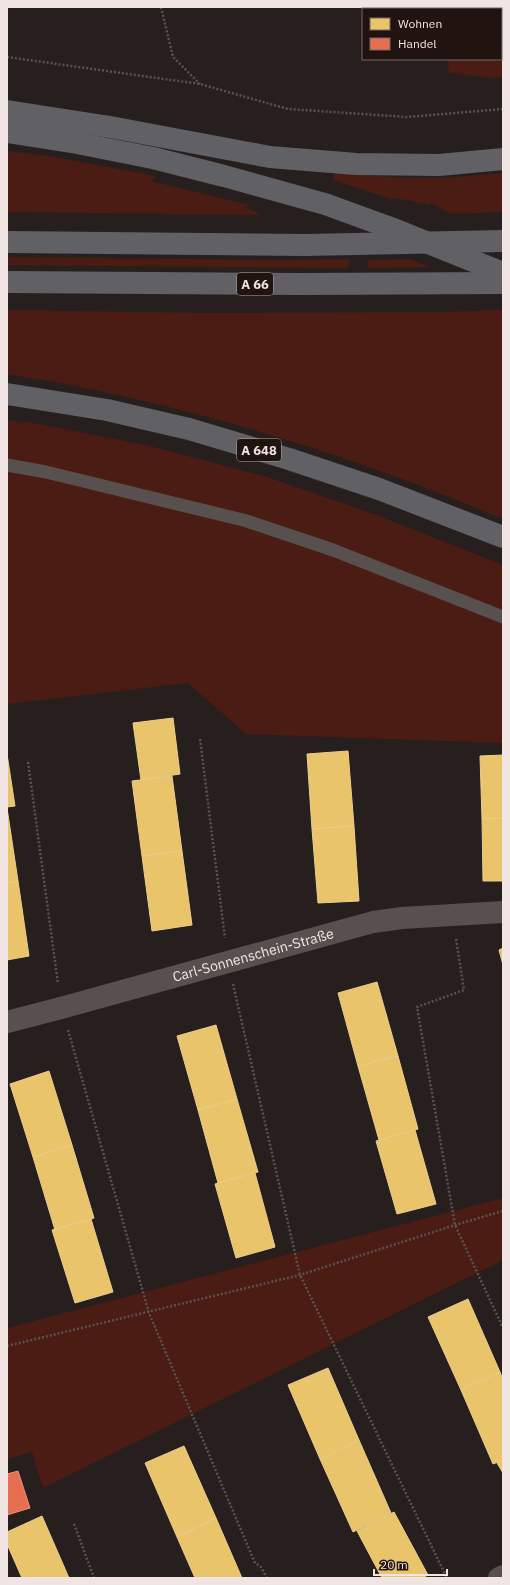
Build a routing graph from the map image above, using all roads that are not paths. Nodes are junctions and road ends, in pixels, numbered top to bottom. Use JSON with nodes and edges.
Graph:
{"nodes":[{"id":1,"x":7,"y":110,"type":"edge"},
{"id":2,"x":7,"y":132,"type":"edge"},
{"id":3,"x":503,"y":159,"type":"edge"},
{"id":4,"x":7,"y":242,"type":"edge"},
{"id":5,"x":503,"y":242,"type":"edge"},
{"id":6,"x":503,"y":273,"type":"edge"},
{"id":7,"x":7,"y":282,"type":"edge"},
{"id":8,"x":503,"y":282,"type":"edge"},
{"id":9,"x":7,"y":394,"type":"edge"},
{"id":10,"x":7,"y":465,"type":"edge"},
{"id":11,"x":503,"y":537,"type":"edge"},
{"id":12,"x":503,"y":617,"type":"edge"},
{"id":13,"x":503,"y":912,"type":"edge"},
{"id":14,"x":7,"y":1022,"type":"edge"},
{"id":15,"x":503,"y":1576,"type":"edge"},
{"id":16,"x":499,"y":1578,"type":"edge"}],
"edges":[{"from":1,"to":3,"type":"highway"},
{"from":2,"to":6,"type":"highway"},
{"from":4,"to":5,"type":"highway"},
{"from":7,"to":8,"type":"highway","number":"A 66"},
{"from":9,"to":11,"type":"highway","number":"A 648"},
{"from":10,"to":12,"type":"lane"},
{"from":13,"to":14,"type":"street","name":"Carl-Sonnenschein-Straße"},
{"from":15,"to":16,"type":"street"}]}
